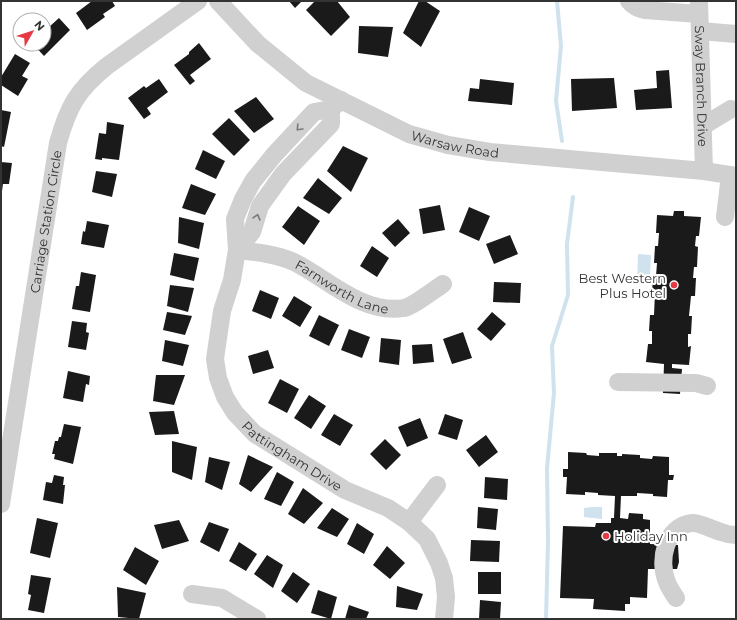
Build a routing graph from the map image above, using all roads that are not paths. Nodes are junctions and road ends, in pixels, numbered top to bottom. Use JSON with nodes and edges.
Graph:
{"nodes":[{"id":1,"x":198,"y":1,"type":"edge"},
{"id":2,"x":218,"y":1,"type":"edge"},
{"id":3,"x":629,"y":1,"type":"edge"},
{"id":4,"x":699,"y":15,"type":"edge"},
{"id":5,"x":736,"y":34,"type":"edge"},
{"id":6,"x":336,"y":104,"type":"junction"},
{"id":7,"x":731,"y":109,"type":"dead end"},
{"id":8,"x":702,"y":126,"type":"junction"},
{"id":9,"x":282,"y":147,"type":"junction"},
{"id":10,"x":295,"y":161,"type":"junction"},
{"id":11,"x":704,"y":171,"type":"junction"},
{"id":12,"x":260,"y":173,"type":"junction"},
{"id":13,"x":733,"y":175,"type":"edge"},
{"id":14,"x":275,"y":185,"type":"junction"},
{"id":15,"x":725,"y":217,"type":"dead end"},
{"id":16,"x":237,"y":250,"type":"junction"},
{"id":17,"x":443,"y":284,"type":"dead end"},
{"id":18,"x":618,"y":382,"type":"dead end"},
{"id":19,"x":707,"y":386,"type":"dead end"},
{"id":20,"x":437,"y":484,"type":"dead end"},
{"id":21,"x":1,"y":504,"type":"edge"},
{"id":22,"x":409,"y":522,"type":"junction"},
{"id":23,"x":736,"y":535,"type":"edge"},
{"id":24,"x":192,"y":594,"type":"dead end"},
{"id":25,"x":676,"y":598,"type":"dead end"},
{"id":26,"x":257,"y":619,"type":"edge"},
{"id":27,"x":444,"y":619,"type":"edge"}],
"edges":[{"from":1,"to":21,"type":"street","name":"Carriage Station Circle"},
{"from":2,"to":6,"type":"street","name":"Warsaw Road"},
{"from":3,"to":4,"type":"street"},
{"from":4,"to":5,"type":"street"},
{"from":4,"to":8,"type":"street","name":"Sway Branch Drive"},
{"from":6,"to":9,"type":"street","name":"Pattingham Drive","one_way":true},
{"from":6,"to":10,"type":"street"},
{"from":6,"to":11,"type":"street","name":"Warsaw Road"},
{"from":7,"to":8,"type":"street"},
{"from":8,"to":11,"type":"street","name":"Sway Branch Drive"},
{"from":9,"to":10,"type":"street"},
{"from":9,"to":12,"type":"street","name":"Pattingham Drive"},
{"from":10,"to":14,"type":"street"},
{"from":11,"to":13,"type":"street","name":"Warsaw Road"},
{"from":12,"to":14,"type":"street"},
{"from":12,"to":16,"type":"street","name":"Pattingham Drive"},
{"from":13,"to":15,"type":"street"},
{"from":16,"to":14,"type":"street","one_way":true},
{"from":16,"to":17,"type":"street","name":"Farnworth Lane"},
{"from":16,"to":22,"type":"street","name":"Pattingham Drive"},
{"from":18,"to":19,"type":"street"},
{"from":20,"to":22,"type":"street"},
{"from":22,"to":27,"type":"street","name":"Pattingham Drive"},
{"from":23,"to":25,"type":"street"},
{"from":24,"to":26,"type":"street"}]}
